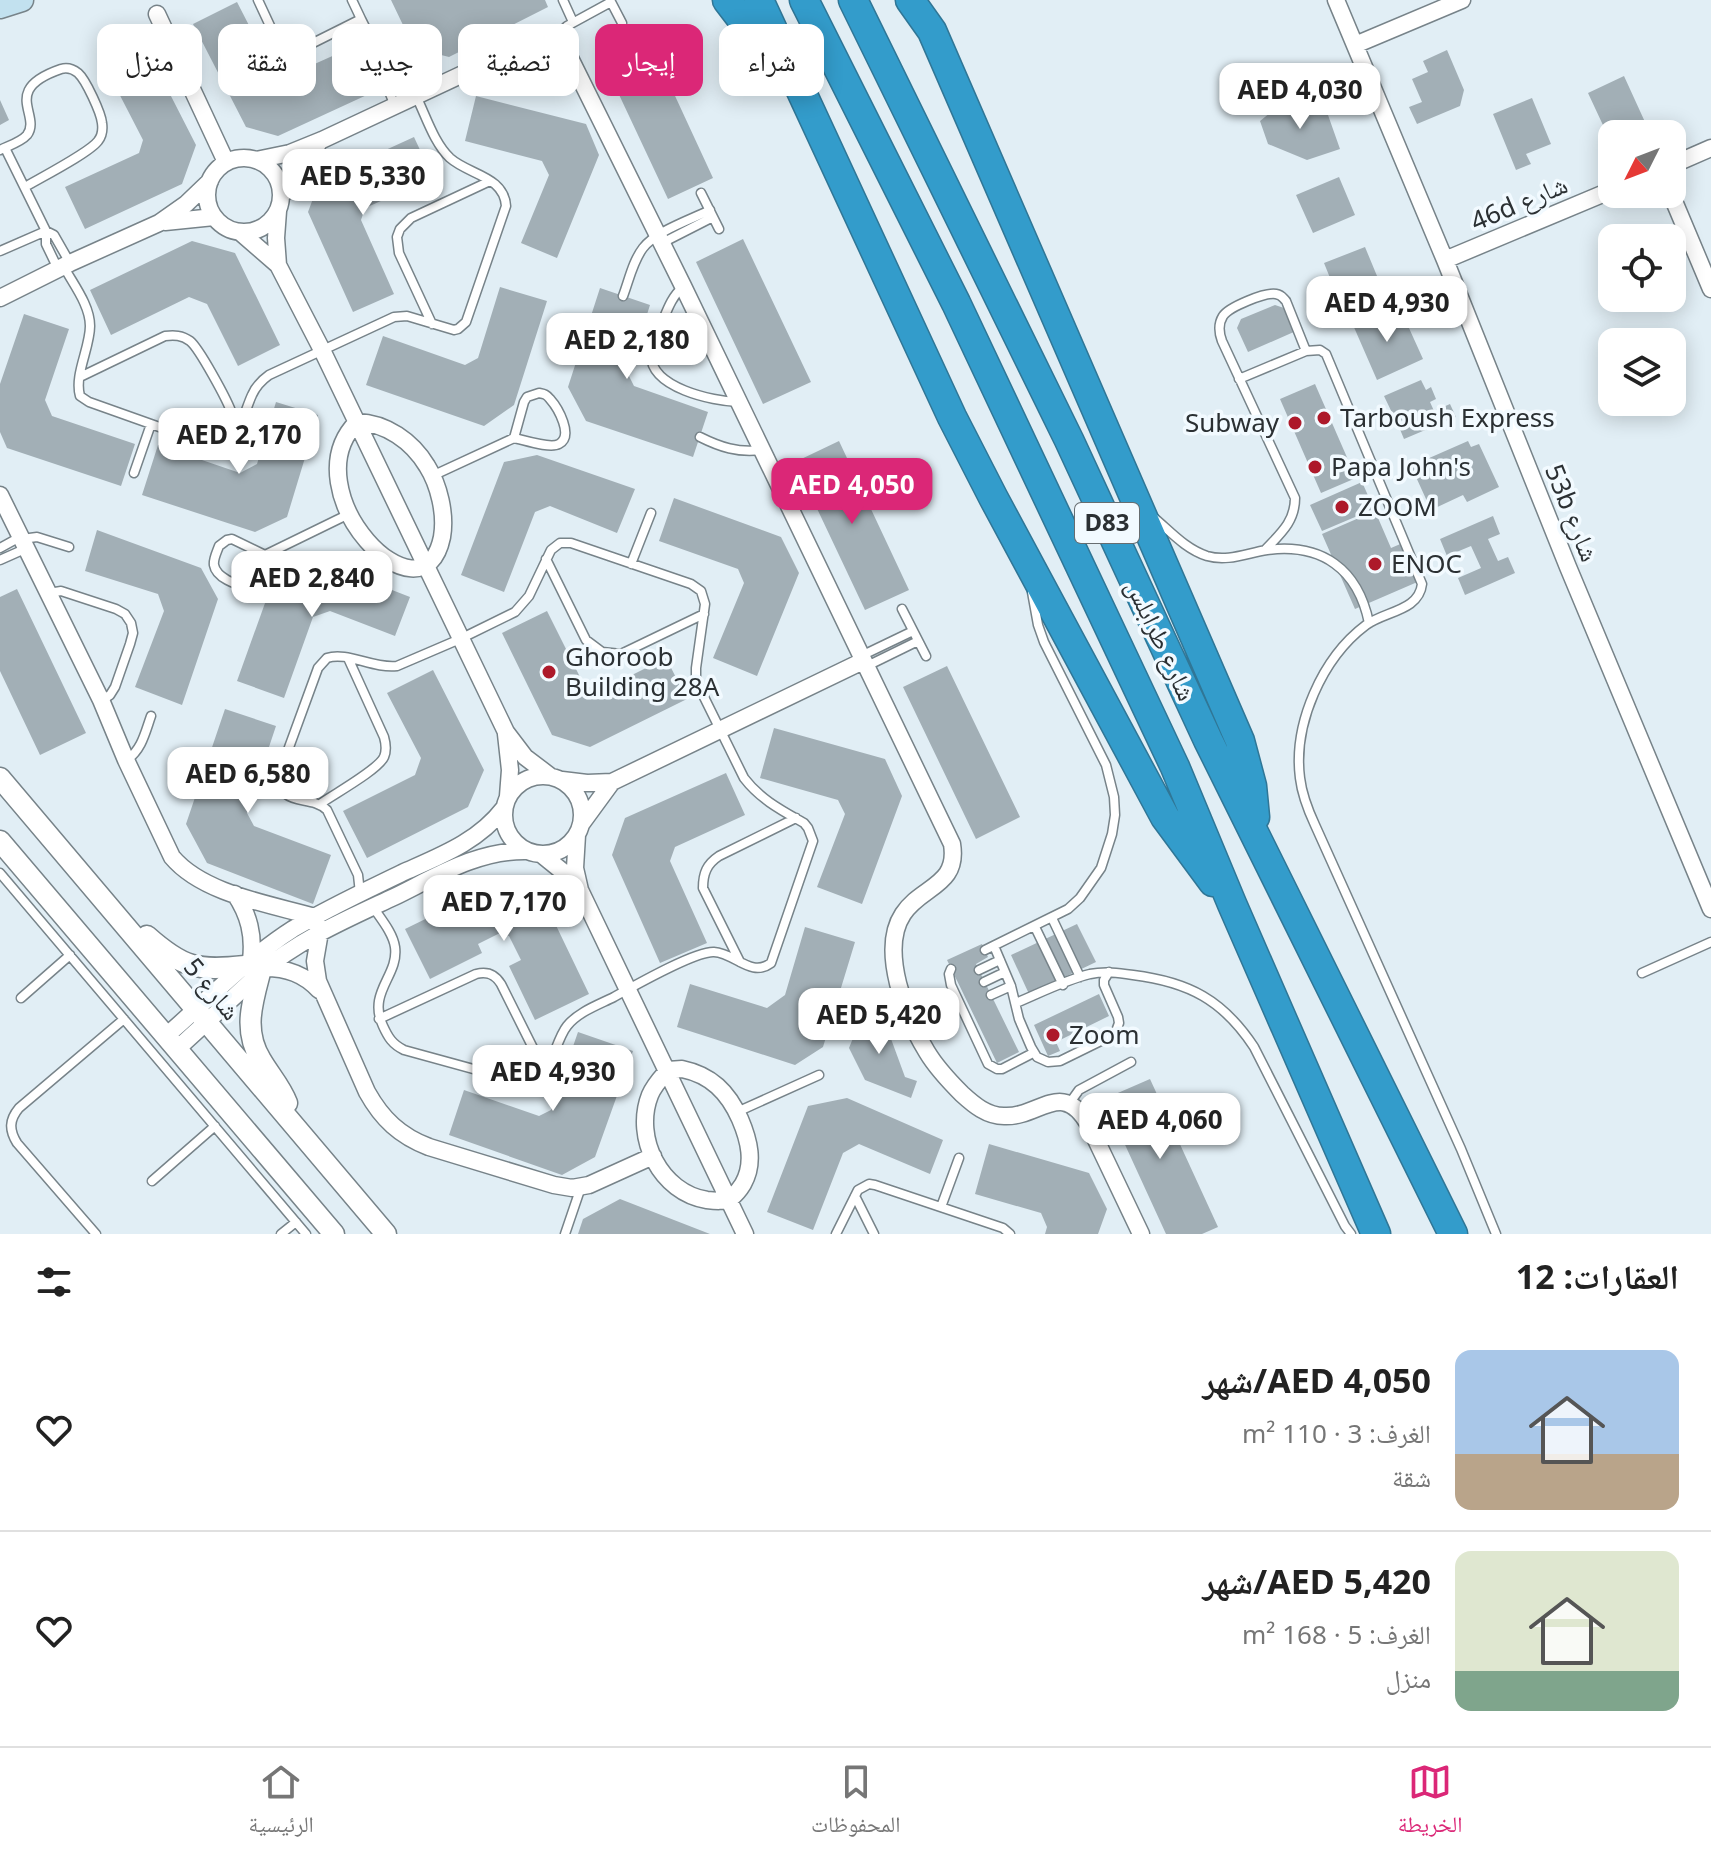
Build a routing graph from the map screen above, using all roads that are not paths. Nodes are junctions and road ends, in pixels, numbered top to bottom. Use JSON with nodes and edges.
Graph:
{"nodes":[{"id":1,"x":22,"y":0,"type":"edge"},
{"id":2,"x":258,"y":0,"type":"edge"},
{"id":3,"x":352,"y":0,"type":"edge"},
{"id":4,"x":563,"y":0,"type":"edge"},
{"id":5,"x":727,"y":0,"type":"edge"},
{"id":6,"x":759,"y":0,"type":"edge"},
{"id":7,"x":804,"y":0,"type":"edge"},
{"id":8,"x":853,"y":0,"type":"edge"},
{"id":9,"x":910,"y":0,"type":"edge"},
{"id":10,"x":926,"y":0,"type":"edge"},
{"id":11,"x":1336,"y":0,"type":"edge"},
{"id":12,"x":1462,"y":0,"type":"edge"},
{"id":13,"x":611,"y":1,"type":"edge"},
{"id":14,"x":0,"y":7,"type":"edge"},
{"id":15,"x":157,"y":14,"type":"dead end"},
{"id":16,"x":361,"y":19,"type":"junction"},
{"id":17,"x":573,"y":22,"type":"junction"},
{"id":18,"x":622,"y":23,"type":"dead end"},
{"id":19,"x":364,"y":24,"type":"edge"},
{"id":20,"x":571,"y":24,"type":"edge"},
{"id":21,"x":932,"y":31,"type":"junction"},
{"id":22,"x":1355,"y":45,"type":"junction"},
{"id":23,"x":579,"y":75,"type":"edge"},
{"id":24,"x":458,"y":76,"type":"edge"},
{"id":25,"x":402,"y":96,"type":"edge"},
{"id":26,"x":404,"y":96,"type":"edge"},
{"id":27,"x":406,"y":101,"type":"junction"},
{"id":28,"x":812,"y":113,"type":"junction"},
{"id":29,"x":322,"y":140,"type":"junction"},
{"id":30,"x":1711,"y":148,"type":"edge"},
{"id":31,"x":3,"y":149,"type":"edge"},
{"id":32,"x":1686,"y":159,"type":"edge"},
{"id":33,"x":256,"y":160,"type":"junction"},
{"id":34,"x":226,"y":162,"type":"junction"},
{"id":35,"x":210,"y":181,"type":"junction"},
{"id":36,"x":490,"y":181,"type":"junction"},
{"id":37,"x":25,"y":187,"type":"junction"},
{"id":38,"x":701,"y":193,"type":"dead end"},
{"id":39,"x":1598,"y":196,"type":"edge"},
{"id":40,"x":280,"y":204,"type":"junction"},
{"id":41,"x":1677,"y":208,"type":"edge"},
{"id":42,"x":712,"y":214,"type":"junction"},
{"id":43,"x":214,"y":217,"type":"junction"},
{"id":44,"x":159,"y":223,"type":"junction"},
{"id":45,"x":719,"y":229,"type":"dead end"},
{"id":46,"x":46,"y":231,"type":"junction"},
{"id":47,"x":240,"y":232,"type":"junction"},
{"id":48,"x":660,"y":239,"type":"junction"},
{"id":49,"x":0,"y":251,"type":"edge"},
{"id":50,"x":1445,"y":260,"type":"junction"},
{"id":51,"x":278,"y":265,"type":"junction"},
{"id":52,"x":64,"y":266,"type":"junction"},
{"id":53,"x":683,"y":286,"type":"junction"},
{"id":54,"x":1711,"y":289,"type":"edge"},
{"id":55,"x":623,"y":296,"type":"dead end"},
{"id":56,"x":0,"y":298,"type":"edge"},
{"id":57,"x":432,"y":324,"type":"junction"},
{"id":58,"x":322,"y":350,"type":"junction"},
{"id":59,"x":1306,"y":351,"type":"junction"},
{"id":60,"x":80,"y":377,"type":"junction"},
{"id":61,"x":1239,"y":379,"type":"junction"},
{"id":62,"x":738,"y":402,"type":"junction"},
{"id":63,"x":357,"y":422,"type":"junction"},
{"id":64,"x":151,"y":424,"type":"junction"},
{"id":65,"x":234,"y":434,"type":"junction"},
{"id":66,"x":700,"y":437,"type":"dead end"},
{"id":67,"x":514,"y":438,"type":"junction"},
{"id":68,"x":761,"y":450,"type":"junction"},
{"id":69,"x":134,"y":473,"type":"dead end"},
{"id":70,"x":432,"y":476,"type":"junction"},
{"id":71,"x":0,"y":495,"type":"edge"},
{"id":72,"x":1138,"y":503,"type":"junction"},
{"id":73,"x":651,"y":513,"type":"dead end"},
{"id":74,"x":350,"y":514,"type":"junction"},
{"id":75,"x":23,"y":541,"type":"junction"},
{"id":76,"x":69,"y":547,"type":"dead end"},
{"id":77,"x":0,"y":548,"type":"edge"},
{"id":78,"x":1265,"y":550,"type":"junction"},
{"id":79,"x":265,"y":555,"type":"junction"},
{"id":80,"x":546,"y":559,"type":"junction"},
{"id":81,"x":0,"y":560,"type":"edge"},
{"id":82,"x":631,"y":564,"type":"junction"},
{"id":83,"x":426,"y":567,"type":"junction"},
{"id":84,"x":1031,"y":571,"type":"junction"},
{"id":85,"x":49,"y":593,"type":"junction"},
{"id":86,"x":902,"y":609,"type":"dead end"},
{"id":87,"x":704,"y":614,"type":"junction"},
{"id":88,"x":1369,"y":623,"type":"junction"},
{"id":89,"x":913,"y":631,"type":"junction"},
{"id":90,"x":460,"y":639,"type":"junction"},
{"id":91,"x":918,"y":641,"type":"junction"},
{"id":92,"x":926,"y":656,"type":"dead end"},
{"id":93,"x":348,"y":658,"type":"junction"},
{"id":94,"x":864,"y":661,"type":"junction"},
{"id":95,"x":101,"y":700,"type":"junction"},
{"id":96,"x":151,"y":716,"type":"dead end"},
{"id":97,"x":721,"y":730,"type":"junction"},
{"id":98,"x":506,"y":732,"type":"junction"},
{"id":99,"x":126,"y":760,"type":"junction"},
{"id":100,"x":0,"y":778,"type":"edge"},
{"id":101,"x":556,"y":778,"type":"junction"},
{"id":102,"x":612,"y":782,"type":"junction"},
{"id":103,"x":506,"y":802,"type":"junction"},
{"id":104,"x":320,"y":804,"type":"junction"},
{"id":105,"x":796,"y":818,"type":"junction"},
{"id":106,"x":579,"y":829,"type":"junction"},
{"id":107,"x":1256,"y":834,"type":"junction"},
{"id":108,"x":0,"y":841,"type":"edge"},
{"id":109,"x":534,"y":852,"type":"junction"},
{"id":110,"x":0,"y":873,"type":"edge"},
{"id":111,"x":580,"y":890,"type":"junction"},
{"id":112,"x":360,"y":893,"type":"junction"},
{"id":113,"x":235,"y":894,"type":"junction"},
{"id":114,"x":102,"y":897,"type":"junction"},
{"id":115,"x":1232,"y":904,"type":"junction"},
{"id":116,"x":373,"y":907,"type":"junction"},
{"id":117,"x":1711,"y":909,"type":"edge"},
{"id":118,"x":1052,"y":918,"type":"junction"},
{"id":119,"x":318,"y":924,"type":"junction"},
{"id":120,"x":1035,"y":927,"type":"junction"},
{"id":121,"x":1711,"y":942,"type":"edge"},
{"id":122,"x":70,"y":955,"type":"junction"},
{"id":123,"x":1000,"y":960,"type":"junction"},
{"id":124,"x":740,"y":962,"type":"junction"},
{"id":125,"x":255,"y":967,"type":"junction"},
{"id":126,"x":951,"y":969,"type":"dead end"},
{"id":127,"x":979,"y":970,"type":"dead end"},
{"id":128,"x":1005,"y":972,"type":"junction"},
{"id":129,"x":1109,"y":972,"type":"junction"},
{"id":130,"x":1642,"y":973,"type":"dead end"},
{"id":131,"x":1080,"y":977,"type":"junction"},
{"id":132,"x":984,"y":982,"type":"dead end"},
{"id":133,"x":1063,"y":985,"type":"junction"},
{"id":134,"x":1011,"y":986,"type":"junction"},
{"id":135,"x":628,"y":990,"type":"junction"},
{"id":136,"x":321,"y":991,"type":"junction"},
{"id":137,"x":991,"y":995,"type":"dead end"},
{"id":138,"x":21,"y":998,"type":"dead end"},
{"id":139,"x":1016,"y":1003,"type":"junction"},
{"id":140,"x":201,"y":1016,"type":"junction"},
{"id":141,"x":124,"y":1019,"type":"junction"},
{"id":142,"x":379,"y":1019,"type":"junction"},
{"id":143,"x":172,"y":1042,"type":"junction"},
{"id":144,"x":1033,"y":1053,"type":"junction"},
{"id":145,"x":1131,"y":1062,"type":"dead end"},
{"id":146,"x":668,"y":1070,"type":"junction"},
{"id":147,"x":545,"y":1072,"type":"junction"},
{"id":148,"x":819,"y":1075,"type":"dead end"},
{"id":149,"x":1069,"y":1104,"type":"junction"},
{"id":150,"x":737,"y":1112,"type":"junction"},
{"id":151,"x":289,"y":1119,"type":"junction"},
{"id":152,"x":215,"y":1126,"type":"junction"},
{"id":153,"x":653,"y":1156,"type":"junction"},
{"id":154,"x":959,"y":1158,"type":"dead end"},
{"id":155,"x":152,"y":1181,"type":"dead end"},
{"id":156,"x":581,"y":1187,"type":"junction"},
{"id":157,"x":855,"y":1196,"type":"junction"},
{"id":158,"x":729,"y":1200,"type":"junction"},
{"id":159,"x":941,"y":1207,"type":"junction"},
{"id":160,"x":296,"y":1222,"type":"junction"},
{"id":161,"x":96,"y":1234,"type":"edge"},
{"id":162,"x":281,"y":1234,"type":"edge"},
{"id":163,"x":306,"y":1234,"type":"edge"},
{"id":164,"x":334,"y":1234,"type":"edge"},
{"id":165,"x":386,"y":1234,"type":"edge"},
{"id":166,"x":565,"y":1234,"type":"edge"},
{"id":167,"x":745,"y":1234,"type":"edge"},
{"id":168,"x":836,"y":1234,"type":"edge"},
{"id":169,"x":874,"y":1234,"type":"edge"},
{"id":170,"x":1010,"y":1234,"type":"edge"},
{"id":171,"x":1141,"y":1234,"type":"edge"},
{"id":172,"x":1351,"y":1234,"type":"edge"},
{"id":173,"x":1376,"y":1234,"type":"edge"},
{"id":174,"x":1453,"y":1234,"type":"edge"},
{"id":175,"x":1496,"y":1234,"type":"edge"}],
"edges":[{"from":1,"to":14,"type":"main road"},
{"from":2,"to":16,"type":"lane"},
{"from":3,"to":16,"type":"lane"},
{"from":4,"to":17,"type":"lane"},
{"from":5,"to":28,"type":"highway"},
{"from":6,"to":28,"type":"highway"},
{"from":7,"to":115,"type":"highway","name":"شارع طرابلس","number":"D83"},
{"from":8,"to":107,"type":"highway","name":"شارع طرابلس","number":"D83"},
{"from":9,"to":21,"type":"highway"},
{"from":10,"to":21,"type":"highway"},
{"from":11,"to":22,"type":"street","name":"53b شارع"},
{"from":12,"to":22,"type":"street"},
{"from":13,"to":17,"type":"lane"},
{"from":13,"to":18,"type":"lane"},
{"from":15,"to":34,"type":"street"},
{"from":16,"to":19,"type":"lane"},
{"from":17,"to":20,"type":"lane"},
{"from":21,"to":72,"type":"highway"},
{"from":22,"to":50,"type":"street","name":"53b شارع"},
{"from":23,"to":48,"type":"street"},
{"from":24,"to":27,"type":"street"},
{"from":25,"to":27,"type":"lane"},
{"from":26,"to":27,"type":"lane"},
{"from":27,"to":29,"type":"street"},
{"from":27,"to":36,"type":"lane"},
{"from":28,"to":84,"type":"highway"},
{"from":29,"to":33,"type":"street"},
{"from":29,"to":40,"type":"street"},
{"from":30,"to":32,"type":"street"},
{"from":31,"to":37,"type":"lane"},
{"from":31,"to":37,"type":"lane"},
{"from":33,"to":34,"type":"street"},
{"from":33,"to":40,"type":"street"},
{"from":34,"to":35,"type":"street"},
{"from":35,"to":43,"type":"street"},
{"from":35,"to":44,"type":"street"},
{"from":36,"to":57,"type":"lane"},
{"from":36,"to":57,"type":"lane"},
{"from":37,"to":46,"type":"lane"},
{"from":38,"to":42,"type":"lane"},
{"from":39,"to":50,"type":"street","name":"46d شارع"},
{"from":40,"to":47,"type":"street"},
{"from":40,"to":51,"type":"street"},
{"from":41,"to":54,"type":"street"},
{"from":42,"to":45,"type":"lane"},
{"from":42,"to":48,"type":"lane"},
{"from":43,"to":44,"type":"street"},
{"from":43,"to":47,"type":"street"},
{"from":44,"to":52,"type":"street"},
{"from":46,"to":49,"type":"lane"},
{"from":46,"to":52,"type":"lane"},
{"from":46,"to":52,"type":"lane"},
{"from":47,"to":51,"type":"street"},
{"from":48,"to":53,"type":"street"},
{"from":48,"to":55,"type":"lane"},
{"from":50,"to":117,"type":"street","name":"53b شارع"},
{"from":51,"to":58,"type":"street"},
{"from":52,"to":56,"type":"street"},
{"from":52,"to":60,"type":"lane"},
{"from":53,"to":62,"type":"street"},
{"from":53,"to":62,"type":"lane"},
{"from":57,"to":58,"type":"lane"},
{"from":58,"to":63,"type":"street"},
{"from":58,"to":65,"type":"lane"},
{"from":59,"to":61,"type":"lane"},
{"from":59,"to":61,"type":"lane"},
{"from":59,"to":88,"type":"lane"},
{"from":60,"to":64,"type":"lane"},
{"from":60,"to":65,"type":"lane"},
{"from":61,"to":78,"type":"lane"},
{"from":62,"to":68,"type":"street"},
{"from":63,"to":70,"type":"street"},
{"from":63,"to":74,"type":"street"},
{"from":63,"to":83,"type":"street"},
{"from":64,"to":65,"type":"lane"},
{"from":64,"to":69,"type":"lane"},
{"from":66,"to":68,"type":"lane"},
{"from":67,"to":67,"type":"lane"},
{"from":67,"to":70,"type":"lane"},
{"from":68,"to":94,"type":"street"},
{"from":70,"to":83,"type":"street"},
{"from":71,"to":75,"type":"street"},
{"from":72,"to":78,"type":"lane"},
{"from":72,"to":107,"type":"highway"},
{"from":73,"to":82,"type":"lane"},
{"from":74,"to":79,"type":"lane"},
{"from":74,"to":83,"type":"street"},
{"from":75,"to":76,"type":"lane"},
{"from":75,"to":77,"type":"lane"},
{"from":75,"to":81,"type":"lane"},
{"from":75,"to":85,"type":"street"},
{"from":78,"to":88,"type":"lane"},
{"from":79,"to":79,"type":"lane"},
{"from":80,"to":82,"type":"lane"},
{"from":80,"to":87,"type":"lane"},
{"from":80,"to":90,"type":"lane"},
{"from":82,"to":87,"type":"lane"},
{"from":83,"to":90,"type":"street"},
{"from":84,"to":115,"type":"highway"},
{"from":84,"to":118,"type":"lane"},
{"from":85,"to":95,"type":"street"},
{"from":85,"to":95,"type":"lane"},
{"from":86,"to":89,"type":"lane"},
{"from":87,"to":97,"type":"lane"},
{"from":88,"to":175,"type":"lane"},
{"from":89,"to":91,"type":"lane"},
{"from":89,"to":94,"type":"lane"},
{"from":90,"to":93,"type":"lane"},
{"from":90,"to":98,"type":"street"},
{"from":91,"to":92,"type":"lane"},
{"from":91,"to":94,"type":"lane"},
{"from":93,"to":104,"type":"lane"},
{"from":93,"to":104,"type":"lane"},
{"from":94,"to":97,"type":"street"},
{"from":94,"to":149,"type":"street"},
{"from":95,"to":99,"type":"street"},
{"from":96,"to":99,"type":"lane"},
{"from":97,"to":102,"type":"street"},
{"from":97,"to":105,"type":"lane"},
{"from":98,"to":101,"type":"street"},
{"from":98,"to":103,"type":"street"},
{"from":99,"to":113,"type":"street"},
{"from":100,"to":114,"type":"street","name":"شارع 5"},
{"from":101,"to":102,"type":"street"},
{"from":101,"to":103,"type":"street"},
{"from":101,"to":106,"type":"street"},
{"from":102,"to":106,"type":"street"},
{"from":103,"to":109,"type":"street"},
{"from":103,"to":112,"type":"street"},
{"from":104,"to":112,"type":"lane"},
{"from":105,"to":124,"type":"lane"},
{"from":105,"to":124,"type":"lane"},
{"from":106,"to":109,"type":"street"},
{"from":106,"to":111,"type":"street"},
{"from":107,"to":174,"type":"highway","name":"شارع طرابلس","number":"D83"},
{"from":108,"to":143,"type":"street"},
{"from":109,"to":111,"type":"street"},
{"from":109,"to":116,"type":"street"},
{"from":110,"to":122,"type":"lane"},
{"from":111,"to":135,"type":"street"},
{"from":112,"to":119,"type":"street"},
{"from":113,"to":119,"type":"street"},
{"from":113,"to":125,"type":"street"},
{"from":114,"to":125,"type":"street"},
{"from":114,"to":140,"type":"street","name":"شارع 5"},
{"from":115,"to":173,"type":"highway","name":"شارع طرابلس","number":"D83"},
{"from":116,"to":119,"type":"street"},
{"from":116,"to":142,"type":"lane"},
{"from":118,"to":120,"type":"lane"},
{"from":118,"to":131,"type":"lane"},
{"from":119,"to":125,"type":"street"},
{"from":119,"to":136,"type":"street"},
{"from":120,"to":123,"type":"lane"},
{"from":120,"to":133,"type":"lane"},
{"from":121,"to":130,"type":"lane"},
{"from":122,"to":138,"type":"lane"},
{"from":122,"to":141,"type":"lane"},
{"from":123,"to":127,"type":"lane"},
{"from":123,"to":128,"type":"lane"},
{"from":124,"to":135,"type":"lane"},
{"from":125,"to":136,"type":"street"},
{"from":125,"to":140,"type":"street"},
{"from":125,"to":151,"type":"street"},
{"from":126,"to":144,"type":"lane"},
{"from":128,"to":132,"type":"lane"},
{"from":128,"to":134,"type":"lane"},
{"from":129,"to":131,"type":"lane"},
{"from":129,"to":144,"type":"lane"},
{"from":129,"to":172,"type":"lane"},
{"from":131,"to":133,"type":"lane"},
{"from":133,"to":139,"type":"lane"},
{"from":134,"to":137,"type":"lane"},
{"from":134,"to":139,"type":"lane"},
{"from":135,"to":146,"type":"street"},
{"from":135,"to":147,"type":"lane"},
{"from":136,"to":156,"type":"street"},
{"from":139,"to":144,"type":"lane"},
{"from":140,"to":143,"type":"street"},
{"from":140,"to":151,"type":"street","name":"شارع 5"},
{"from":141,"to":152,"type":"lane"},
{"from":141,"to":161,"type":"lane"},
{"from":142,"to":147,"type":"lane"},
{"from":142,"to":147,"type":"lane"},
{"from":143,"to":164,"type":"street"},
{"from":145,"to":149,"type":"lane"},
{"from":146,"to":150,"type":"street"},
{"from":146,"to":153,"type":"street"},
{"from":146,"to":158,"type":"street"},
{"from":148,"to":150,"type":"lane"},
{"from":149,"to":171,"type":"street"},
{"from":150,"to":158,"type":"street"},
{"from":151,"to":165,"type":"street","name":"شارع 5"},
{"from":152,"to":155,"type":"lane"},
{"from":152,"to":160,"type":"lane"},
{"from":153,"to":156,"type":"street"},
{"from":153,"to":158,"type":"street"},
{"from":154,"to":159,"type":"lane"},
{"from":156,"to":166,"type":"lane"},
{"from":157,"to":159,"type":"lane"},
{"from":157,"to":168,"type":"lane"},
{"from":157,"to":169,"type":"lane"},
{"from":158,"to":167,"type":"street"},
{"from":159,"to":170,"type":"lane"},
{"from":160,"to":162,"type":"lane"},
{"from":160,"to":163,"type":"lane"}]}
